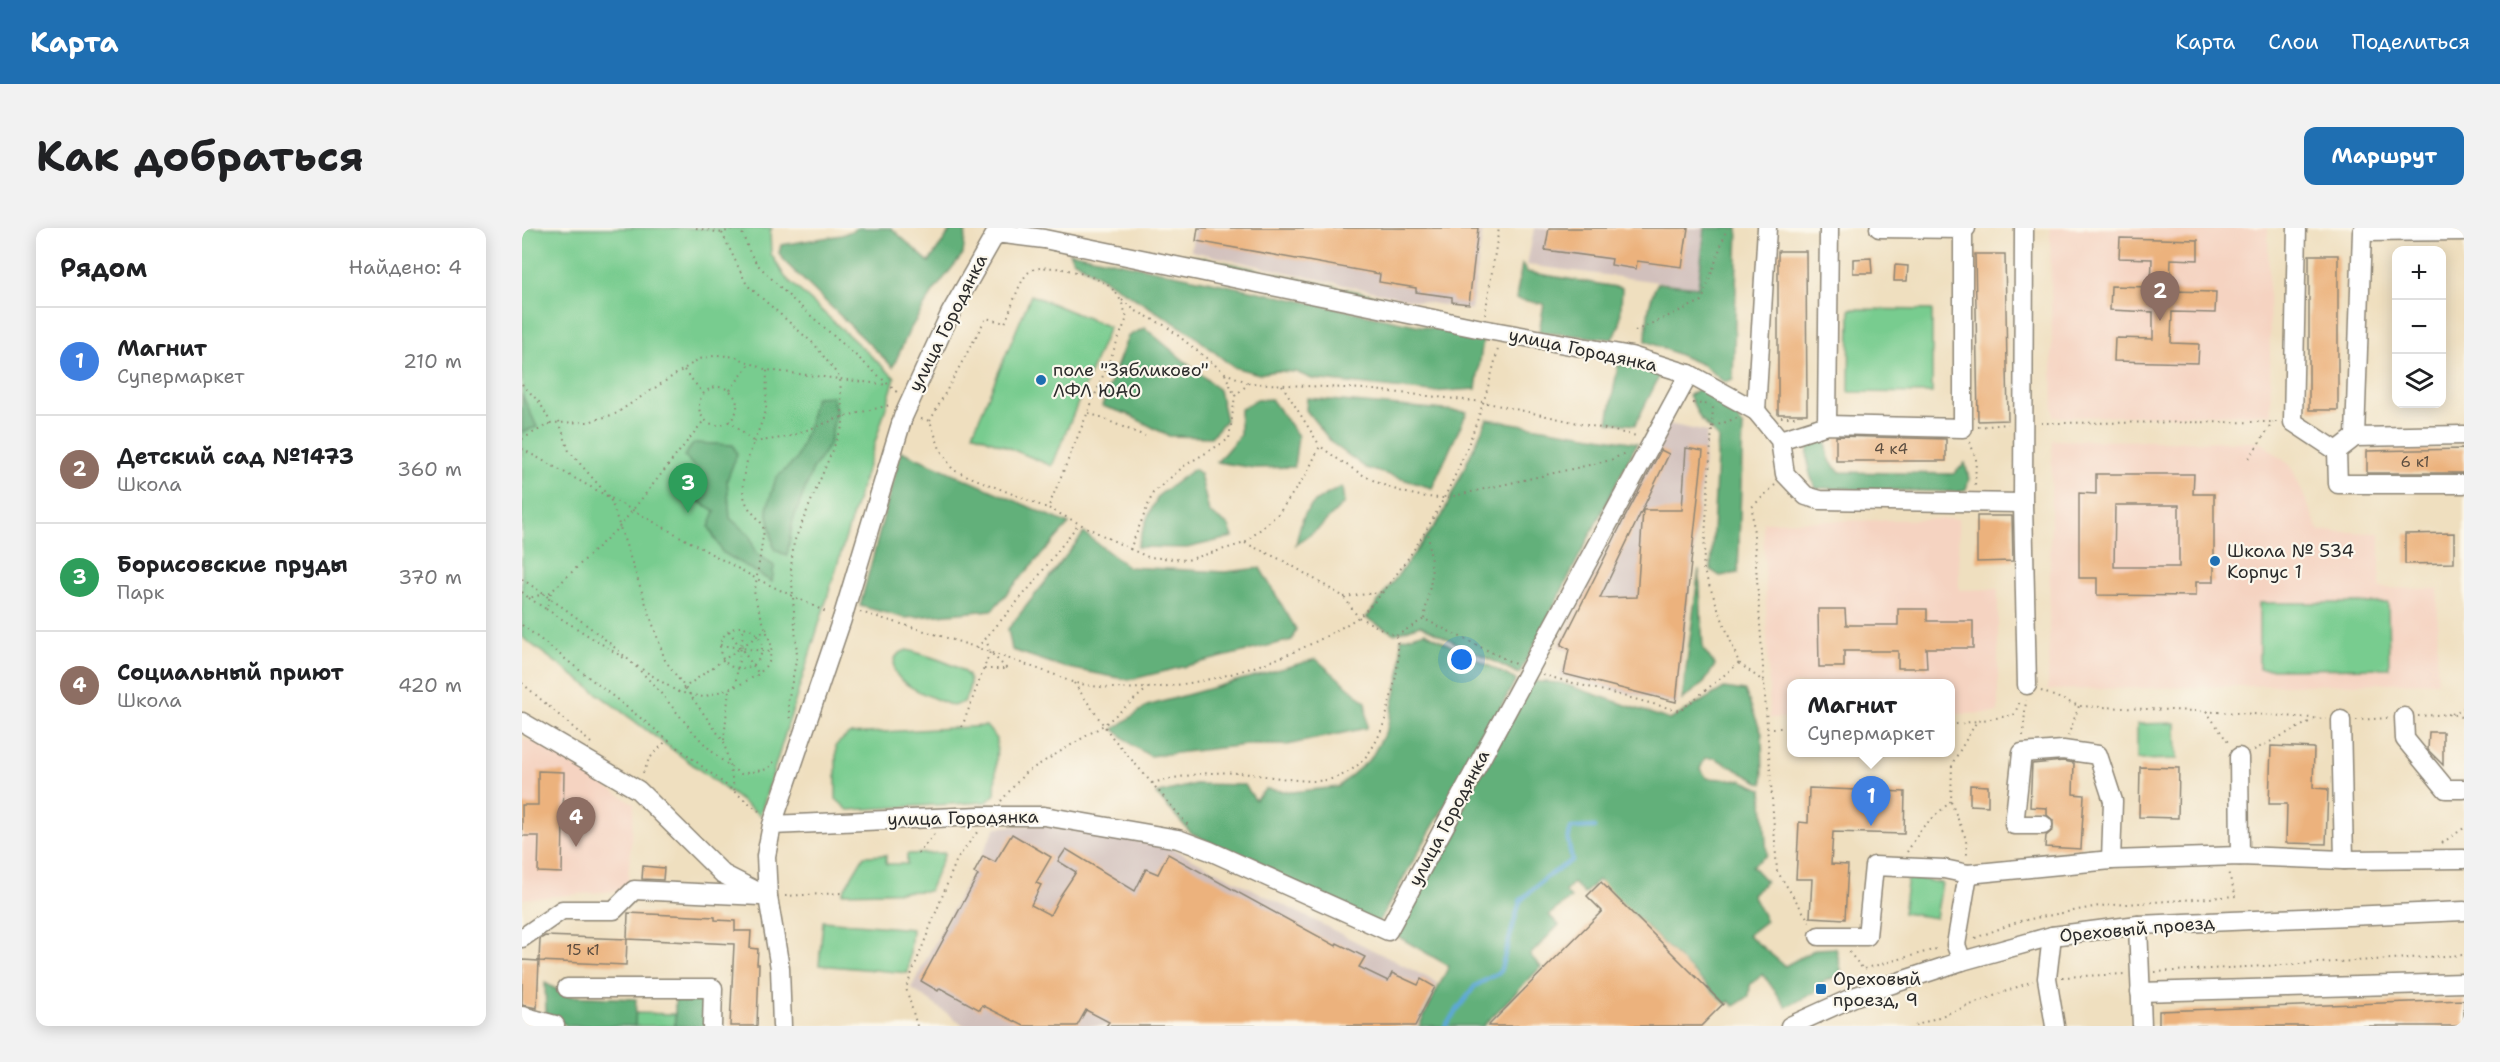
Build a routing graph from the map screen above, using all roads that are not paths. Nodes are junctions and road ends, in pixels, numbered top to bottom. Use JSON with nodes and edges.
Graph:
{"nodes":[{"id":1,"x":1767,"y":228,"type":"edge"},
{"id":2,"x":1829,"y":228,"type":"edge"},
{"id":3,"x":1879,"y":228,"type":"edge"},
{"id":4,"x":2024,"y":228,"type":"edge"},
{"id":5,"x":2297,"y":228,"type":"edge"},
{"id":6,"x":1964,"y":229,"type":"edge"},
{"id":7,"x":994,"y":230,"type":"edge"},
{"id":8,"x":2464,"y":231,"type":"edge"},
{"id":9,"x":1689,"y":374,"type":"junction"},
{"id":10,"x":1758,"y":414,"type":"junction"},
{"id":11,"x":1827,"y":420,"type":"junction"},
{"id":12,"x":2464,"y":435,"type":"edge"},
{"id":13,"x":2355,"y":437,"type":"junction"},
{"id":14,"x":1780,"y":440,"type":"junction"},
{"id":15,"x":2337,"y":451,"type":"junction"},
{"id":16,"x":2464,"y":484,"type":"edge"},
{"id":17,"x":2023,"y":503,"type":"junction"},
{"id":18,"x":2027,"y":685,"type":"road end"},
{"id":19,"x":2404,"y":717,"type":"road end"},
{"id":20,"x":2341,"y":720,"type":"road end"},
{"id":21,"x":522,"y":722,"type":"edge"},
{"id":22,"x":2239,"y":757,"type":"road end"},
{"id":23,"x":2464,"y":789,"type":"edge"},
{"id":24,"x":772,"y":824,"type":"junction"},
{"id":25,"x":2043,"y":825,"type":"dead end"},
{"id":26,"x":2232,"y":856,"type":"junction"},
{"id":27,"x":2464,"y":859,"type":"edge"},
{"id":28,"x":2111,"y":860,"type":"junction"},
{"id":29,"x":2344,"y":860,"type":"junction"},
{"id":30,"x":1968,"y":874,"type":"junction"},
{"id":31,"x":768,"y":897,"type":"junction"},
{"id":32,"x":2464,"y":911,"type":"edge"},
{"id":33,"x":2138,"y":925,"type":"junction"},
{"id":34,"x":1828,"y":936,"type":"road end"},
{"id":35,"x":2052,"y":936,"type":"junction"},
{"id":36,"x":522,"y":938,"type":"edge"},
{"id":37,"x":1962,"y":961,"type":"junction"},
{"id":38,"x":2464,"y":983,"type":"edge"},
{"id":39,"x":567,"y":988,"type":"dead end"},
{"id":40,"x":2140,"y":992,"type":"junction"},
{"id":41,"x":522,"y":1016,"type":"edge"},
{"id":42,"x":555,"y":1025,"type":"edge"},
{"id":43,"x":1793,"y":1025,"type":"edge"},
{"id":44,"x":712,"y":1026,"type":"edge"},
{"id":45,"x":782,"y":1026,"type":"edge"},
{"id":46,"x":2055,"y":1026,"type":"edge"},
{"id":47,"x":2142,"y":1026,"type":"edge"}],
"edges":[{"from":1,"to":10,"type":"street"},
{"from":2,"to":11,"type":"street"},
{"from":3,"to":6,"type":"street"},
{"from":4,"to":17,"type":"street"},
{"from":5,"to":15,"type":"street"},
{"from":6,"to":11,"type":"street"},
{"from":7,"to":9,"type":"street","name":"улица Городянка"},
{"from":7,"to":24,"type":"street","name":"улица Городянка"},
{"from":8,"to":13,"type":"street"},
{"from":9,"to":10,"type":"street"},
{"from":9,"to":24,"type":"street","name":"улица Городянка"},
{"from":10,"to":14,"type":"street"},
{"from":11,"to":14,"type":"street"},
{"from":12,"to":13,"type":"street"},
{"from":13,"to":15,"type":"street"},
{"from":14,"to":17,"type":"street"},
{"from":15,"to":16,"type":"street"},
{"from":17,"to":18,"type":"street"},
{"from":19,"to":23,"type":"street"},
{"from":20,"to":29,"type":"street"},
{"from":21,"to":31,"type":"street"},
{"from":22,"to":26,"type":"street"},
{"from":24,"to":31,"type":"street","name":"улица Городянка"},
{"from":25,"to":28,"type":"street"},
{"from":26,"to":28,"type":"street"},
{"from":26,"to":29,"type":"street"},
{"from":27,"to":29,"type":"street"},
{"from":28,"to":30,"type":"street"},
{"from":30,"to":34,"type":"street"},
{"from":30,"to":37,"type":"street"},
{"from":31,"to":36,"type":"street"},
{"from":31,"to":45,"type":"street","name":"улица Городянка"},
{"from":32,"to":33,"type":"street","name":"Ореховый проезд"},
{"from":33,"to":35,"type":"street","name":"Ореховый проезд"},
{"from":33,"to":40,"type":"street"},
{"from":35,"to":37,"type":"street","name":"Ореховый проезд"},
{"from":35,"to":46,"type":"street"},
{"from":37,"to":43,"type":"street","name":"Ореховый проезд"},
{"from":38,"to":40,"type":"street"},
{"from":39,"to":44,"type":"street"},
{"from":40,"to":47,"type":"street"},
{"from":41,"to":42,"type":"street"}]}
